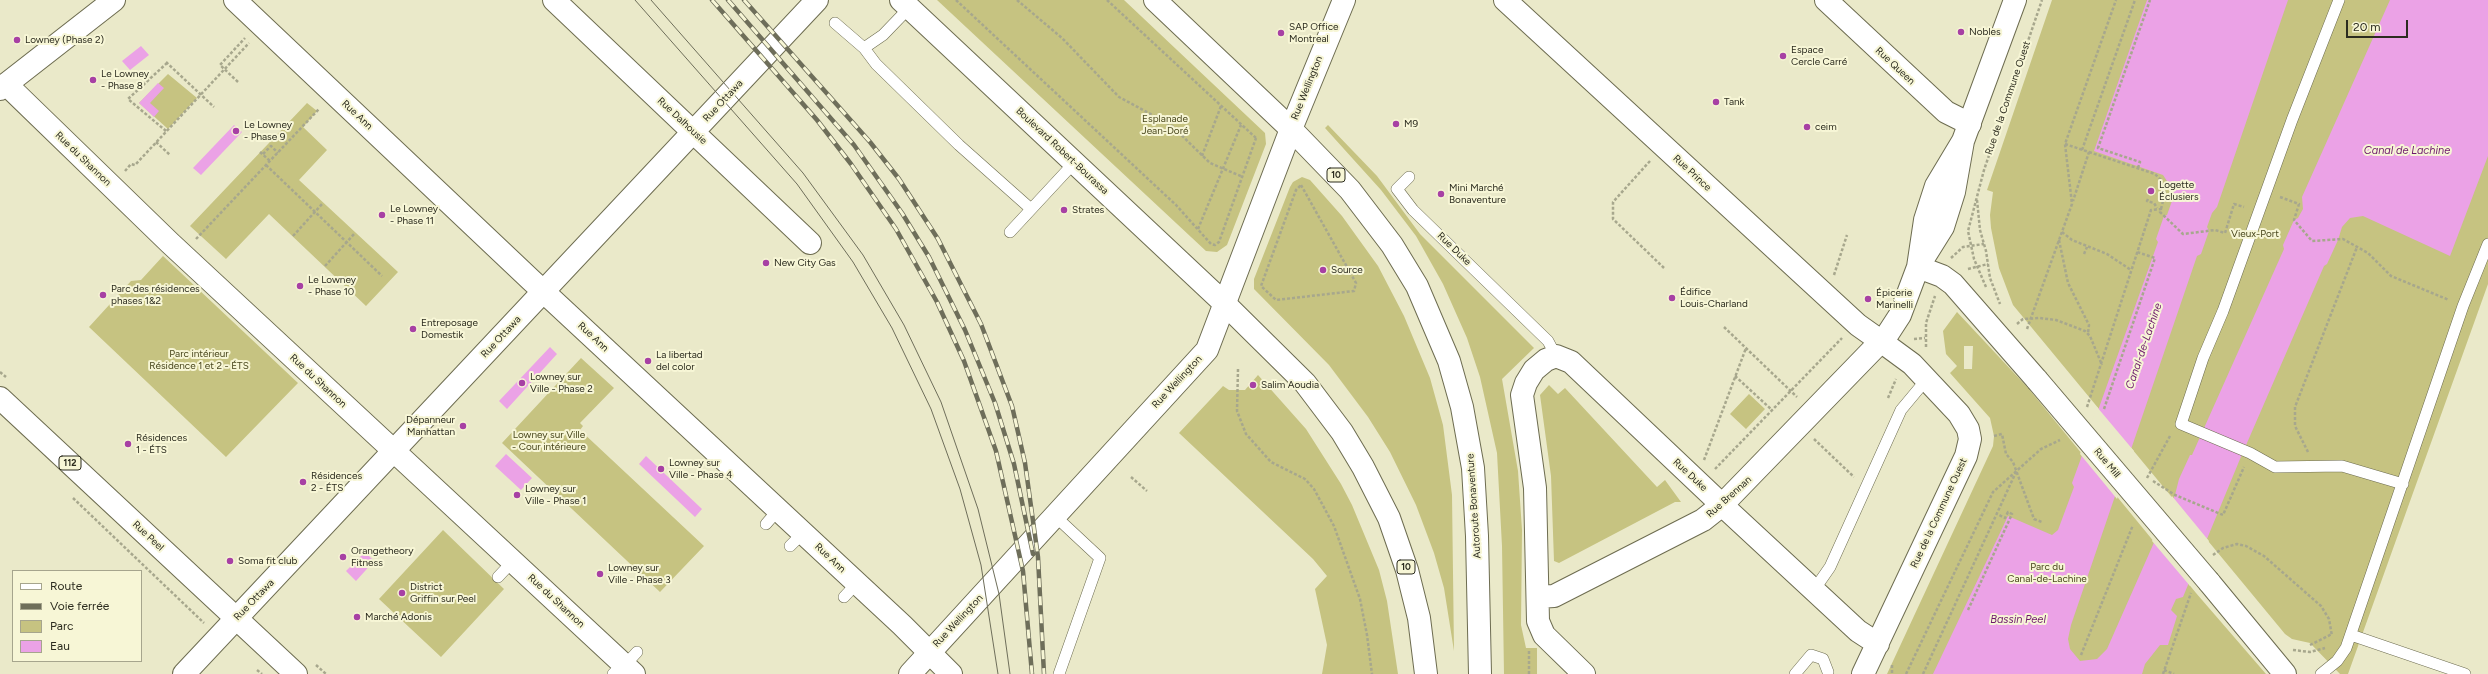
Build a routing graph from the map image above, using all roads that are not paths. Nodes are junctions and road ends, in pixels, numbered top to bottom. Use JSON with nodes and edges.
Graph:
{"nodes":[{"id":1,"x":114,"y":0,"type":"edge"},
{"id":2,"x":235,"y":0,"type":"edge"},
{"id":3,"x":554,"y":0,"type":"edge"},
{"id":4,"x":1155,"y":0,"type":"edge"},
{"id":5,"x":1344,"y":0,"type":"edge"},
{"id":6,"x":1505,"y":0,"type":"edge"},
{"id":7,"x":1826,"y":0,"type":"edge"},
{"id":8,"x":2015,"y":0,"type":"edge"},
{"id":9,"x":2338,"y":0,"type":"edge"},
{"id":10,"x":809,"y":3,"type":"edge"},
{"id":11,"x":905,"y":4,"type":"edge"},
{"id":12,"x":835,"y":22,"type":"dead end"},
{"id":13,"x":864,"y":48,"type":"junction"},
{"id":14,"x":3,"y":87,"type":"edge"},
{"id":15,"x":1291,"y":128,"type":"junction"},
{"id":16,"x":694,"y":133,"type":"junction"},
{"id":17,"x":1966,"y":133,"type":"junction"},
{"id":18,"x":1074,"y":163,"type":"junction"},
{"id":19,"x":1408,"y":177,"type":"dead end"},
{"id":20,"x":1031,"y":209,"type":"junction"},
{"id":21,"x":1010,"y":232,"type":"dead end"},
{"id":22,"x":810,"y":243,"type":"dead end"},
{"id":23,"x":2487,"y":248,"type":"edge"},
{"id":24,"x":1918,"y":267,"type":"junction"},
{"id":25,"x":543,"y":291,"type":"junction"},
{"id":26,"x":1224,"y":303,"type":"junction"},
{"id":27,"x":1882,"y":342,"type":"junction"},
{"id":28,"x":1556,"y":356,"type":"junction"},
{"id":29,"x":1926,"y":380,"type":"junction"},
{"id":30,"x":0,"y":398,"type":"edge"},
{"id":31,"x":394,"y":451,"type":"junction"},
{"id":32,"x":2403,"y":484,"type":"junction"},
{"id":33,"x":1722,"y":505,"type":"junction"},
{"id":34,"x":1055,"y":516,"type":"junction"},
{"id":35,"x":513,"y":561,"type":"junction"},
{"id":36,"x":498,"y":577,"type":"dead end"},
{"id":37,"x":1814,"y":590,"type":"junction"},
{"id":38,"x":1538,"y":598,"type":"junction"},
{"id":39,"x":236,"y":619,"type":"junction"},
{"id":40,"x":2351,"y":635,"type":"junction"},
{"id":41,"x":1878,"y":644,"type":"junction"},
{"id":42,"x":929,"y":653,"type":"junction"},
{"id":43,"x":627,"y":667,"type":"edge"},
{"id":44,"x":1829,"y":673,"type":"edge"},
{"id":45,"x":184,"y":674,"type":"edge"},
{"id":46,"x":296,"y":674,"type":"edge"},
{"id":47,"x":910,"y":674,"type":"edge"},
{"id":48,"x":951,"y":674,"type":"edge"},
{"id":49,"x":1059,"y":674,"type":"edge"},
{"id":50,"x":1426,"y":674,"type":"edge"},
{"id":51,"x":1480,"y":674,"type":"edge"},
{"id":52,"x":1584,"y":674,"type":"edge"},
{"id":53,"x":1796,"y":674,"type":"edge"},
{"id":54,"x":1863,"y":674,"type":"edge"},
{"id":55,"x":2285,"y":674,"type":"edge"},
{"id":56,"x":2321,"y":674,"type":"edge"},
{"id":57,"x":2465,"y":674,"type":"edge"}],
"edges":[{"from":1,"to":14,"type":"main road"},
{"from":2,"to":25,"type":"main road","name":"Rue Ann"},
{"from":3,"to":16,"type":"main road","name":"Rue Dalhousie"},
{"from":4,"to":15,"type":"main road"},
{"from":5,"to":15,"type":"main road","name":"Rue Wellington"},
{"from":6,"to":27,"type":"main road","name":"Rue Prince"},
{"from":7,"to":17,"type":"main road","name":"Rue Queen"},
{"from":8,"to":17,"type":"main road"},
{"from":9,"to":32,"type":"lane"},
{"from":10,"to":16,"type":"main road","name":"Rue Ottawa"},
{"from":11,"to":13,"type":"lane"},
{"from":11,"to":18,"type":"main road","name":"Boulevard Robert-Bourassa"},
{"from":12,"to":13,"type":"lane"},
{"from":13,"to":20,"type":"lane"},
{"from":14,"to":31,"type":"main road","name":"Rue du Shannon"},
{"from":15,"to":26,"type":"main road","name":"Rue Wellington"},
{"from":15,"to":51,"type":"main road","name":"Autoroute Bonaventure","number":"10"},
{"from":16,"to":22,"type":"main road","name":"Rue Dalhousie"},
{"from":16,"to":25,"type":"main road","name":"Rue Ottawa"},
{"from":17,"to":24,"type":"main road"},
{"from":18,"to":20,"type":"lane"},
{"from":18,"to":26,"type":"main road","name":"Boulevard Robert-Bourassa"},
{"from":19,"to":28,"type":"lane","name":"Rue Duke"},
{"from":20,"to":21,"type":"lane"},
{"from":23,"to":32,"type":"lane"},
{"from":24,"to":27,"type":"main road"},
{"from":24,"to":55,"type":"main road","name":"Rue Mill","bridge":true},
{"from":25,"to":31,"type":"main road","name":"Rue Ottawa"},
{"from":25,"to":42,"type":"main road","name":"Rue Ann"},
{"from":26,"to":34,"type":"main road","name":"Rue Wellington"},
{"from":26,"to":50,"type":"main road","number":"10"},
{"from":27,"to":29,"type":"main road","name":"Rue de la Commune Ouest"},
{"from":27,"to":33,"type":"main road","name":"Rue Brennan"},
{"from":28,"to":33,"type":"main road","name":"Rue Duke"},
{"from":28,"to":38,"type":"main road"},
{"from":29,"to":37,"type":"lane"},
{"from":29,"to":41,"type":"main road","name":"Rue de la Commune Ouest"},
{"from":30,"to":39,"type":"main road","name":"Rue Peel","number":"112"},
{"from":31,"to":35,"type":"main road","name":"Rue du Shannon"},
{"from":31,"to":39,"type":"main road","name":"Rue Ottawa"},
{"from":32,"to":40,"type":"lane"},
{"from":33,"to":37,"type":"main road","name":"Rue Duke"},
{"from":33,"to":38,"type":"main road","name":"Rue Brennan"},
{"from":34,"to":42,"type":"main road","name":"Rue Wellington"},
{"from":34,"to":49,"type":"lane"},
{"from":35,"to":36,"type":"lane"},
{"from":35,"to":43,"type":"main road","name":"Rue du Shannon"},
{"from":37,"to":41,"type":"main road","name":"Rue Duke"},
{"from":38,"to":52,"type":"main road"},
{"from":39,"to":45,"type":"main road","name":"Rue Ottawa"},
{"from":39,"to":46,"type":"main road","name":"Rue Peel","number":"112"},
{"from":40,"to":56,"type":"lane"},
{"from":40,"to":57,"type":"lane"},
{"from":41,"to":54,"type":"main road","name":"Rue de la Commune Ouest"},
{"from":42,"to":47,"type":"main road","name":"Rue Wellington"},
{"from":42,"to":48,"type":"main road","name":"Rue Ann"},
{"from":44,"to":53,"type":"lane"}]}
